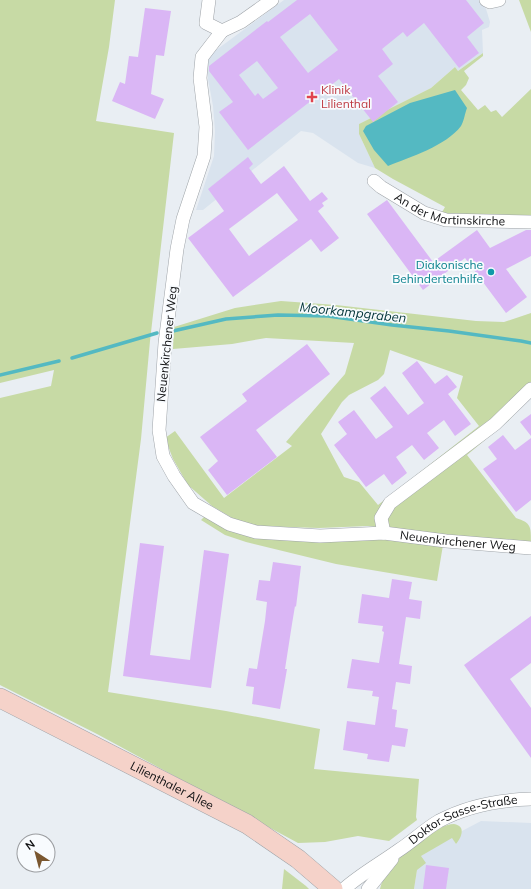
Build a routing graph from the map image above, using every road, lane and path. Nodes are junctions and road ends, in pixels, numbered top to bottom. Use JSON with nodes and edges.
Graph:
{"nodes":[{"id":1,"x":209,"y":0,"type":"edge"},
{"id":2,"x":272,"y":0,"type":"edge"},
{"id":3,"x":486,"y":0,"type":"edge"},
{"id":4,"x":499,"y":0,"type":"edge"},
{"id":5,"x":222,"y":31,"type":"junction"},
{"id":6,"x":374,"y":181,"type":"dead end"},
{"id":7,"x":531,"y":222,"type":"edge"},
{"id":8,"x":531,"y":389,"type":"edge"},
{"id":9,"x":384,"y":534,"type":"junction"},
{"id":10,"x":531,"y":548,"type":"edge"},
{"id":11,"x":0,"y":698,"type":"edge"},
{"id":12,"x":531,"y":799,"type":"edge"},
{"id":13,"x":400,"y":850,"type":"junction"},
{"id":14,"x":377,"y":883,"type":"edge"},
{"id":15,"x":333,"y":889,"type":"edge"},
{"id":16,"x":344,"y":889,"type":"edge"},
{"id":17,"x":368,"y":889,"type":"edge"}],
"edges":[{"from":1,"to":5,"type":"street"},
{"from":2,"to":5,"type":"street"},
{"from":3,"to":4,"type":"street"},
{"from":5,"to":9,"type":"street","name":"Neuenkirchener Weg"},
{"from":6,"to":7,"type":"street","name":"An der Martinskirche"},
{"from":8,"to":9,"type":"street","name":"Neuenkirchener Weg"},
{"from":9,"to":10,"type":"street","name":"Neuenkirchener Weg"},
{"from":11,"to":15,"type":"main road","name":"Lilienthaler Allee"},
{"from":12,"to":13,"type":"street","name":"Doktor-Sasse-Straße"},
{"from":13,"to":14,"type":"street","name":"Doktor-Sasse-Straße"},
{"from":13,"to":16,"type":"street","name":"Doktor-Sasse-Straße"},
{"from":14,"to":17,"type":"street","name":"Doktor-Sasse-Straße"}]}
